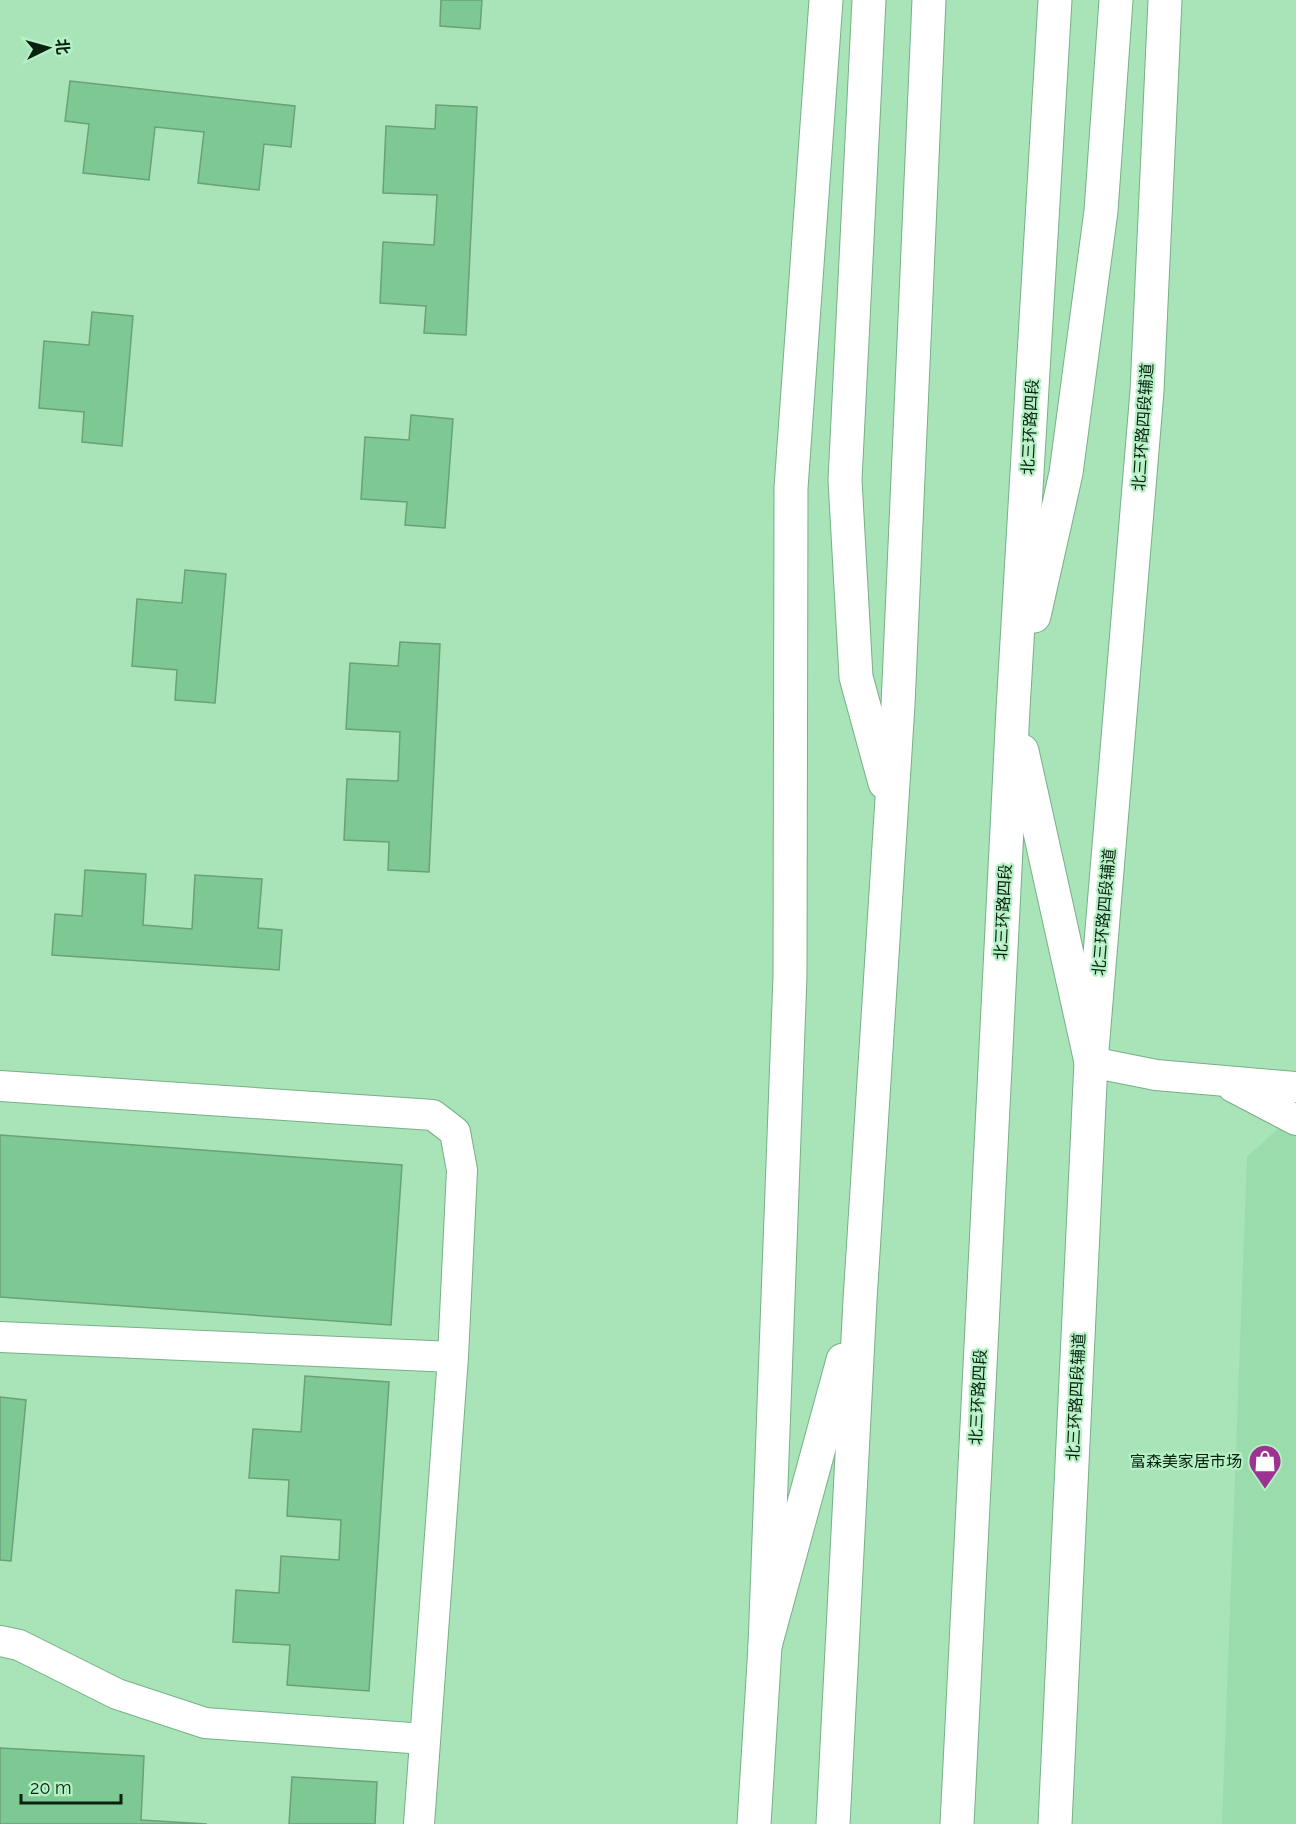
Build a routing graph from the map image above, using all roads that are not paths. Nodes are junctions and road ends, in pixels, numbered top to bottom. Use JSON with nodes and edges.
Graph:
{"nodes":[{"id":1,"x":826,"y":0,"type":"edge"},
{"id":2,"x":869,"y":0,"type":"edge"},
{"id":3,"x":929,"y":0,"type":"edge"},
{"id":4,"x":1055,"y":0,"type":"edge"},
{"id":5,"x":1116,"y":0,"type":"edge"},
{"id":6,"x":1165,"y":0,"type":"edge"},
{"id":7,"x":1013,"y":709,"type":"junction"},
{"id":8,"x":892,"y":812,"type":"junction"},
{"id":9,"x":1092,"y":1062,"type":"junction"},
{"id":10,"x":1219,"y":1081,"type":"junction"},
{"id":11,"x":0,"y":1086,"type":"edge"},
{"id":12,"x":1296,"y":1087,"type":"edge"},
{"id":13,"x":1296,"y":1120,"type":"edge"},
{"id":14,"x":860,"y":1300,"type":"junction"},
{"id":15,"x":0,"y":1337,"type":"edge"},
{"id":16,"x":453,"y":1357,"type":"junction"},
{"id":17,"x":0,"y":1641,"type":"edge"},
{"id":18,"x":765,"y":1646,"type":"junction"},
{"id":19,"x":424,"y":1739,"type":"junction"},
{"id":20,"x":419,"y":1824,"type":"edge"},
{"id":21,"x":754,"y":1824,"type":"edge"},
{"id":22,"x":833,"y":1824,"type":"edge"},
{"id":23,"x":957,"y":1824,"type":"edge"},
{"id":24,"x":1055,"y":1824,"type":"edge"}],
"edges":[{"from":1,"to":18,"type":"main road"},
{"from":2,"to":8,"type":"main road"},
{"from":3,"to":8,"type":"main road"},
{"from":4,"to":7,"type":"main road","name":"北三环路四段"},
{"from":5,"to":7,"type":"main road"},
{"from":6,"to":9,"type":"main road","name":"北三环路四段辅道"},
{"from":7,"to":9,"type":"main road"},
{"from":7,"to":23,"type":"main road","name":"北三环路四段"},
{"from":8,"to":14,"type":"main road"},
{"from":9,"to":10,"type":"street"},
{"from":9,"to":24,"type":"main road","name":"北三环路四段辅道"},
{"from":10,"to":12,"type":"street"},
{"from":10,"to":13,"type":"street"},
{"from":11,"to":16,"type":"street"},
{"from":14,"to":18,"type":"main road"},
{"from":14,"to":22,"type":"main road"},
{"from":15,"to":16,"type":"street"},
{"from":16,"to":19,"type":"street"},
{"from":17,"to":19,"type":"street"},
{"from":18,"to":21,"type":"main road"},
{"from":19,"to":20,"type":"street"}]}
